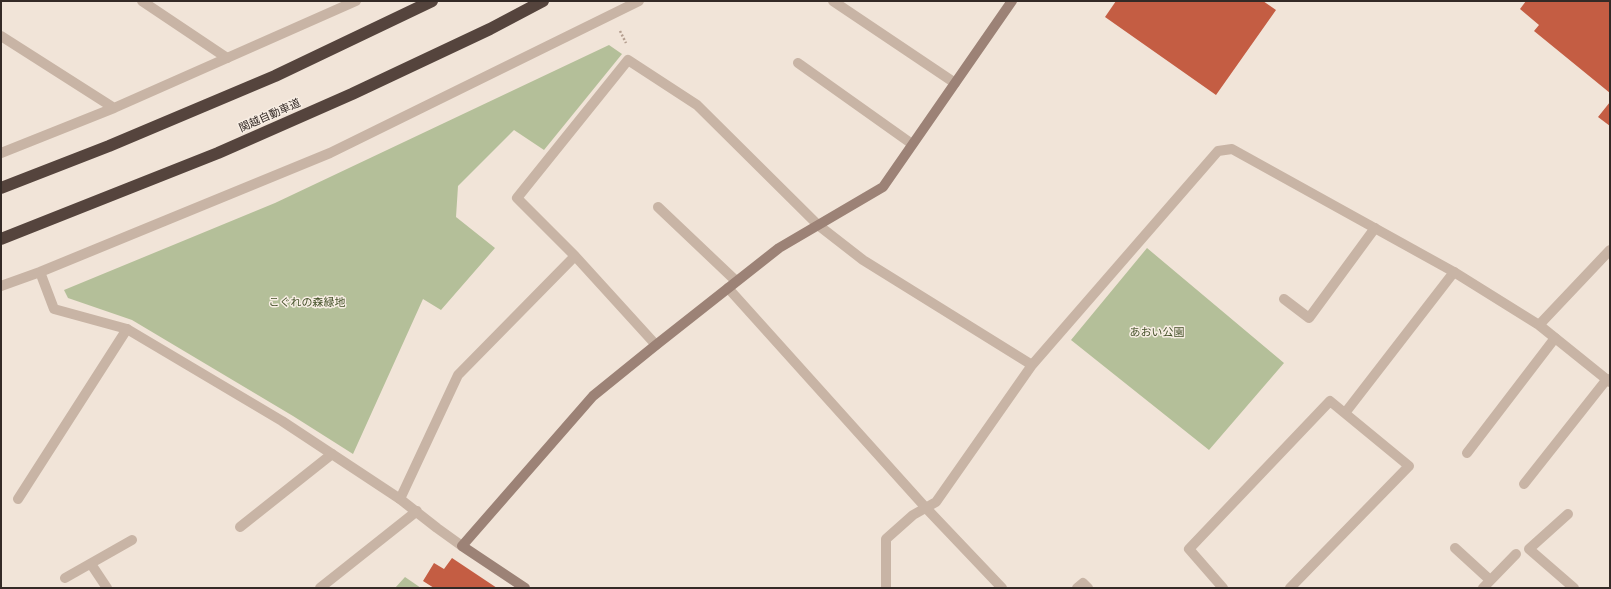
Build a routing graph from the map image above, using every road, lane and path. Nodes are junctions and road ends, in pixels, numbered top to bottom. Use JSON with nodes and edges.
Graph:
{"nodes":[{"id":1,"x":142,"y":1,"type":"edge"},
{"id":2,"x":356,"y":1,"type":"edge"},
{"id":3,"x":432,"y":1,"type":"edge"},
{"id":4,"x":543,"y":1,"type":"edge"},
{"id":5,"x":639,"y":1,"type":"edge"},
{"id":6,"x":833,"y":1,"type":"edge"},
{"id":7,"x":1012,"y":1,"type":"edge"},
{"id":8,"x":628,"y":4,"type":"edge"},
{"id":9,"x":1,"y":36,"type":"edge"},
{"id":10,"x":227,"y":58,"type":"junction"},
{"id":11,"x":798,"y":63,"type":"dead end"},
{"id":12,"x":955,"y":83,"type":"junction"},
{"id":13,"x":114,"y":108,"type":"junction"},
{"id":14,"x":912,"y":144,"type":"junction"},
{"id":15,"x":1,"y":153,"type":"edge"},
{"id":16,"x":1,"y":188,"type":"edge"},
{"id":17,"x":658,"y":207,"type":"dead end"},
{"id":18,"x":818,"y":225,"type":"junction"},
{"id":19,"x":1375,"y":228,"type":"junction"},
{"id":20,"x":1,"y":239,"type":"edge"},
{"id":21,"x":1610,"y":250,"type":"edge"},
{"id":22,"x":575,"y":256,"type":"junction"},
{"id":23,"x":40,"y":272,"type":"junction"},
{"id":24,"x":1454,"y":272,"type":"junction"},
{"id":25,"x":732,"y":284,"type":"junction"},
{"id":26,"x":1,"y":286,"type":"edge"},
{"id":27,"x":1284,"y":299,"type":"dead end"},
{"id":28,"x":1539,"y":325,"type":"junction"},
{"id":29,"x":127,"y":329,"type":"junction"},
{"id":30,"x":1555,"y":338,"type":"junction"},
{"id":31,"x":656,"y":345,"type":"junction"},
{"id":32,"x":1032,"y":366,"type":"junction"},
{"id":33,"x":1609,"y":380,"type":"edge"},
{"id":34,"x":1345,"y":413,"type":"junction"},
{"id":35,"x":1467,"y":453,"type":"dead end"},
{"id":36,"x":332,"y":454,"type":"junction"},
{"id":37,"x":1524,"y":484,"type":"dead end"},
{"id":38,"x":18,"y":499,"type":"dead end"},
{"id":39,"x":400,"y":499,"type":"junction"},
{"id":40,"x":926,"y":508,"type":"junction"},
{"id":41,"x":417,"y":511,"type":"junction"},
{"id":42,"x":1568,"y":514,"type":"dead end"},
{"id":43,"x":240,"y":527,"type":"dead end"},
{"id":44,"x":132,"y":540,"type":"dead end"},
{"id":45,"x":462,"y":546,"type":"junction"},
{"id":46,"x":1455,"y":548,"type":"dead end"},
{"id":47,"x":1516,"y":554,"type":"dead end"},
{"id":48,"x":91,"y":564,"type":"junction"},
{"id":49,"x":65,"y":578,"type":"dead end"},
{"id":50,"x":1490,"y":580,"type":"junction"},
{"id":51,"x":107,"y":588,"type":"edge"},
{"id":52,"x":320,"y":588,"type":"edge"},
{"id":53,"x":525,"y":588,"type":"edge"},
{"id":54,"x":886,"y":588,"type":"edge"},
{"id":55,"x":1002,"y":588,"type":"edge"},
{"id":56,"x":1077,"y":588,"type":"edge"},
{"id":57,"x":1088,"y":588,"type":"edge"},
{"id":58,"x":1223,"y":588,"type":"edge"},
{"id":59,"x":1290,"y":588,"type":"edge"},
{"id":60,"x":1483,"y":588,"type":"edge"},
{"id":61,"x":1574,"y":588,"type":"edge"}],
"edges":[{"from":1,"to":10,"type":"street"},
{"from":2,"to":10,"type":"street"},
{"from":3,"to":16,"type":"highway"},
{"from":4,"to":20,"type":"highway","name":"関越自動車道"},
{"from":5,"to":8,"type":"street"},
{"from":6,"to":12,"type":"street"},
{"from":7,"to":12,"type":"street"},
{"from":8,"to":23,"type":"street"},
{"from":9,"to":13,"type":"street"},
{"from":10,"to":13,"type":"street"},
{"from":11,"to":14,"type":"street"},
{"from":12,"to":14,"type":"street"},
{"from":13,"to":15,"type":"street"},
{"from":14,"to":18,"type":"street"},
{"from":17,"to":25,"type":"street"},
{"from":18,"to":22,"type":"street"},
{"from":18,"to":25,"type":"street"},
{"from":18,"to":32,"type":"street"},
{"from":19,"to":24,"type":"street"},
{"from":19,"to":27,"type":"street"},
{"from":19,"to":32,"type":"street"},
{"from":21,"to":28,"type":"street"},
{"from":22,"to":31,"type":"street"},
{"from":22,"to":39,"type":"street"},
{"from":23,"to":26,"type":"street"},
{"from":23,"to":29,"type":"street"},
{"from":24,"to":28,"type":"street"},
{"from":24,"to":34,"type":"street"},
{"from":25,"to":31,"type":"street"},
{"from":25,"to":40,"type":"street"},
{"from":28,"to":30,"type":"street"},
{"from":29,"to":36,"type":"street"},
{"from":29,"to":38,"type":"street"},
{"from":30,"to":33,"type":"street"},
{"from":30,"to":35,"type":"street"},
{"from":31,"to":45,"type":"street"},
{"from":32,"to":40,"type":"street"},
{"from":33,"to":37,"type":"street"},
{"from":34,"to":58,"type":"street"},
{"from":34,"to":59,"type":"street"},
{"from":36,"to":39,"type":"street"},
{"from":36,"to":43,"type":"street"},
{"from":39,"to":41,"type":"street"},
{"from":40,"to":54,"type":"street"},
{"from":40,"to":55,"type":"street"},
{"from":41,"to":45,"type":"street"},
{"from":41,"to":52,"type":"street"},
{"from":42,"to":61,"type":"street"},
{"from":44,"to":48,"type":"street"},
{"from":45,"to":53,"type":"street"},
{"from":46,"to":50,"type":"street"},
{"from":47,"to":50,"type":"street"},
{"from":48,"to":49,"type":"street"},
{"from":48,"to":51,"type":"street"},
{"from":50,"to":60,"type":"street"},
{"from":56,"to":57,"type":"street"}]}
